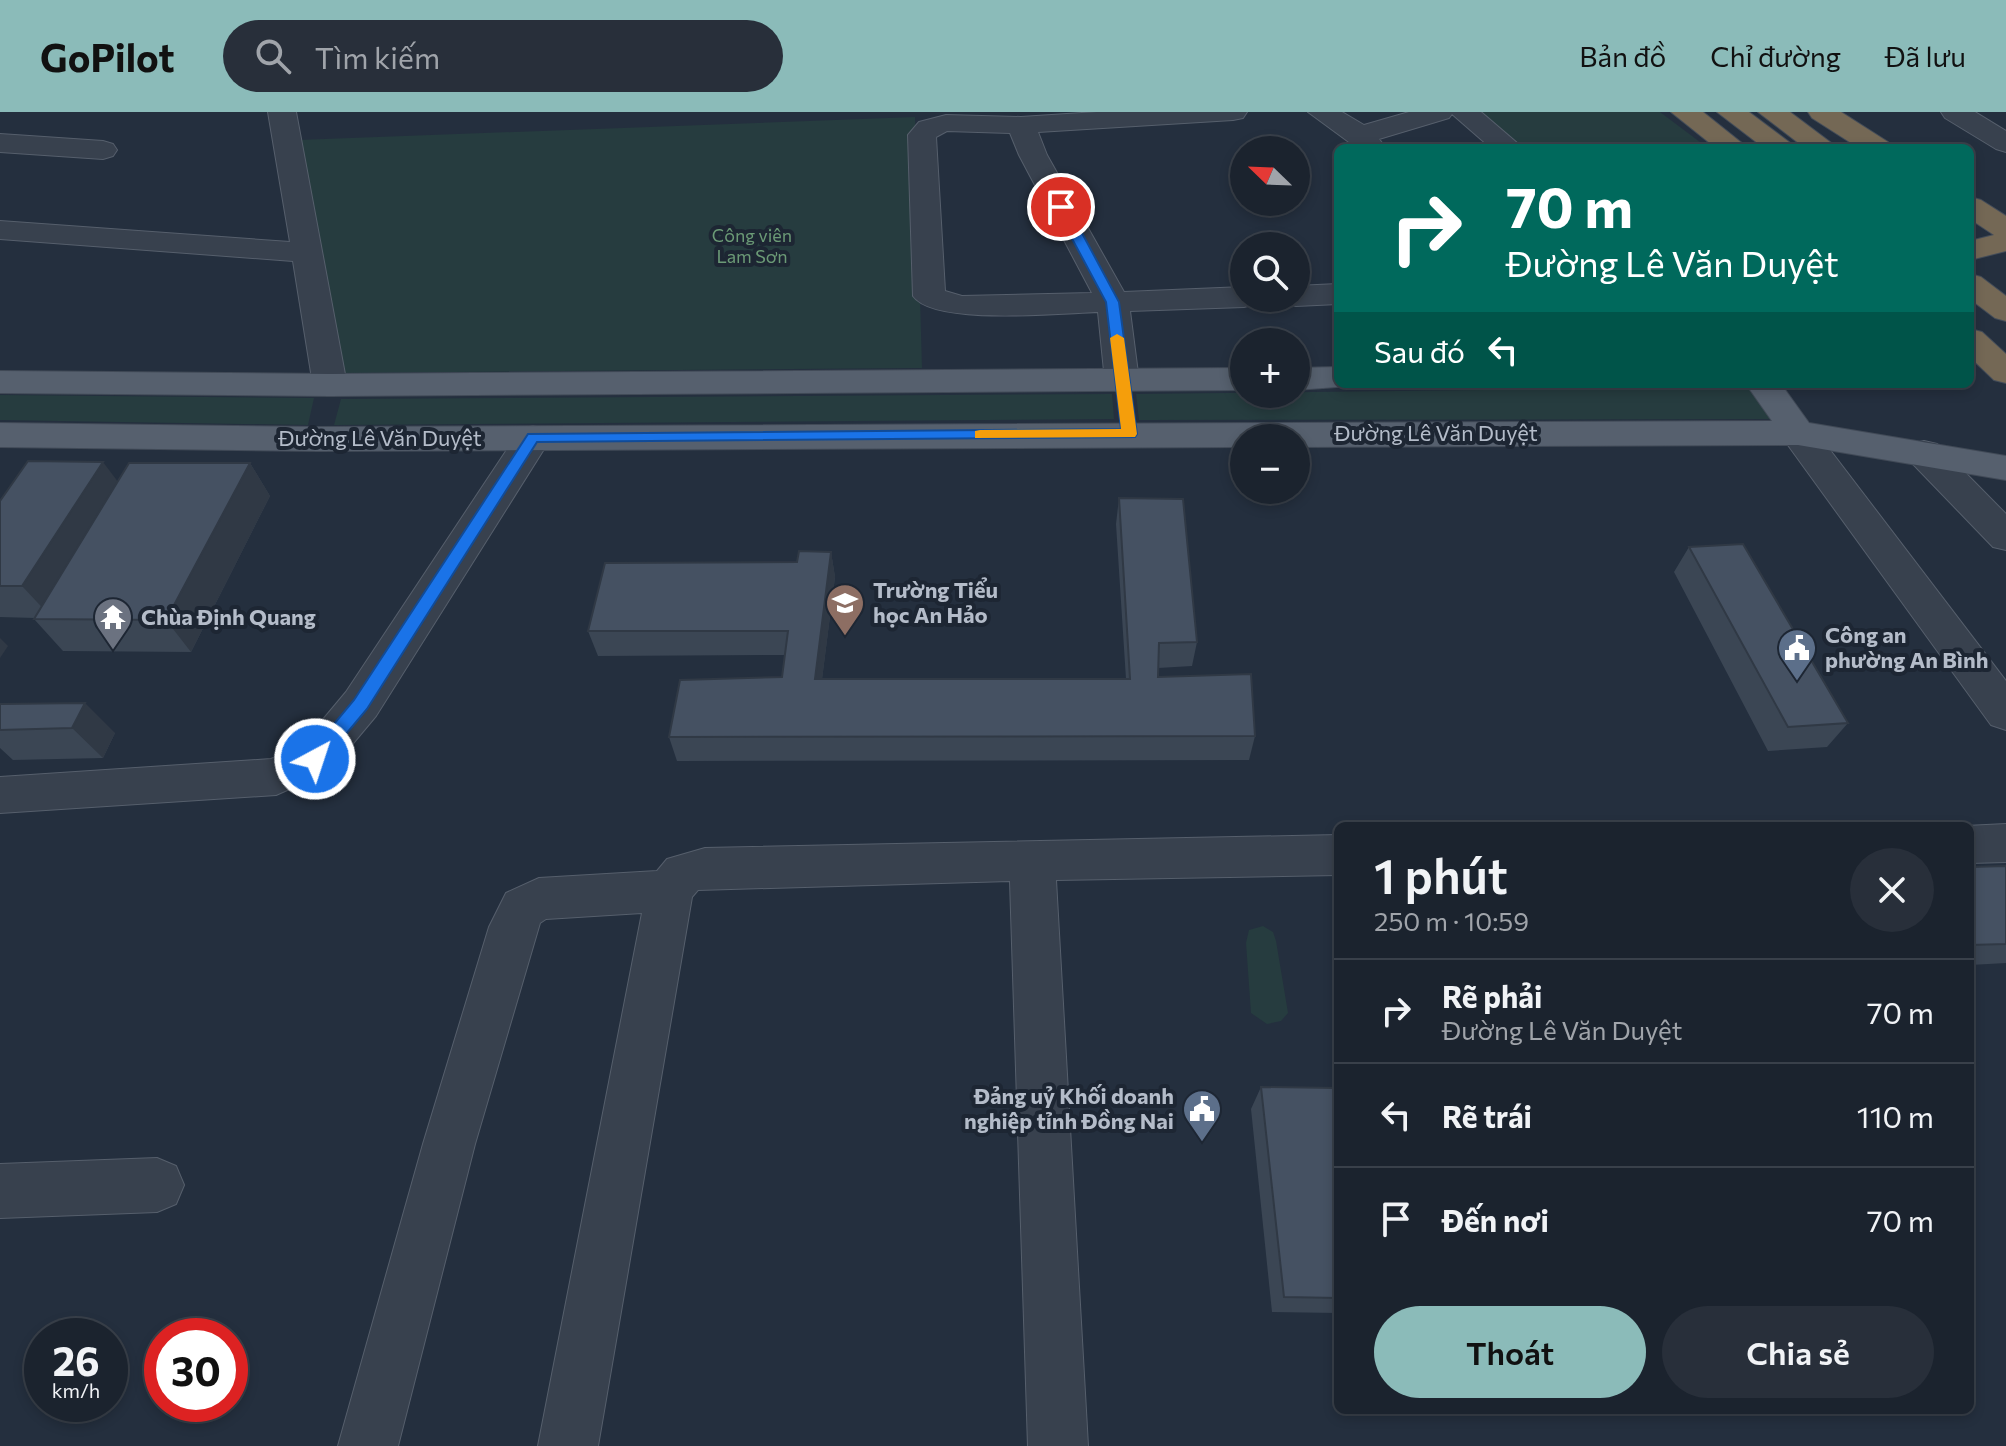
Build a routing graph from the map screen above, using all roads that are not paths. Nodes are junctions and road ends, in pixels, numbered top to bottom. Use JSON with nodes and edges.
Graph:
{"nodes":[{"id":1,"x":282,"y":112,"type":"edge"},
{"id":2,"x":1233,"y":112,"type":"edge"},
{"id":3,"x":1322,"y":112,"type":"edge"},
{"id":4,"x":1439,"y":112,"type":"edge"},
{"id":5,"x":1464,"y":112,"type":"edge"},
{"id":6,"x":1685,"y":112,"type":"edge"},
{"id":7,"x":1731,"y":112,"type":"edge"},
{"id":8,"x":1772,"y":112,"type":"edge"},
{"id":9,"x":1822,"y":112,"type":"edge"},
{"id":10,"x":1955,"y":112,"type":"edge"},
{"id":11,"x":1021,"y":125,"type":"junction"},
{"id":12,"x":1366,"y":141,"type":"edge"},
{"id":13,"x":0,"y":143,"type":"edge"},
{"id":14,"x":2006,"y":143,"type":"edge"},
{"id":15,"x":1504,"y":144,"type":"edge"},
{"id":16,"x":1729,"y":144,"type":"edge"},
{"id":17,"x":1777,"y":144,"type":"edge"},
{"id":18,"x":1818,"y":144,"type":"edge"},
{"id":19,"x":1872,"y":144,"type":"edge"},
{"id":20,"x":103,"y":150,"type":"dead end"},
{"id":21,"x":1974,"y":209,"type":"edge"},
{"id":22,"x":2006,"y":229,"type":"edge"},
{"id":23,"x":0,"y":230,"type":"edge"},
{"id":24,"x":2006,"y":241,"type":"edge"},
{"id":25,"x":1974,"y":250,"type":"edge"},
{"id":26,"x":307,"y":253,"type":"junction"},
{"id":27,"x":1974,"y":254,"type":"edge"},
{"id":28,"x":2006,"y":278,"type":"edge"},
{"id":29,"x":1974,"y":287,"type":"edge"},
{"id":30,"x":1334,"y":294,"type":"edge"},
{"id":31,"x":1310,"y":295,"type":"edge"},
{"id":32,"x":1230,"y":298,"type":"edge"},
{"id":33,"x":1113,"y":302,"type":"junction"},
{"id":34,"x":2006,"y":311,"type":"edge"},
{"id":35,"x":1980,"y":340,"type":"edge"},
{"id":36,"x":2006,"y":372,"type":"edge"},
{"id":37,"x":1334,"y":378,"type":"edge"},
{"id":38,"x":1230,"y":379,"type":"edge"},
{"id":39,"x":1310,"y":379,"type":"edge"},
{"id":40,"x":1122,"y":381,"type":"junction"},
{"id":41,"x":0,"y":382,"type":"edge"},
{"id":42,"x":330,"y":385,"type":"junction"},
{"id":43,"x":1766,"y":388,"type":"edge"},
{"id":44,"x":1798,"y":433,"type":"junction"},
{"id":45,"x":1129,"y":434,"type":"junction"},
{"id":46,"x":0,"y":435,"type":"edge"},
{"id":47,"x":533,"y":438,"type":"junction"},
{"id":48,"x":318,"y":439,"type":"junction"},
{"id":49,"x":1924,"y":453,"type":"junction"},
{"id":50,"x":2006,"y":468,"type":"edge"},
{"id":51,"x":2003,"y":532,"type":"edge"},
{"id":52,"x":2006,"y":713,"type":"edge"},
{"id":53,"x":0,"y":795,"type":"edge"},
{"id":54,"x":2006,"y":843,"type":"edge"},
{"id":55,"x":1974,"y":844,"type":"edge"},
{"id":56,"x":1334,"y":855,"type":"edge"},
{"id":57,"x":1032,"y":861,"type":"junction"},
{"id":58,"x":670,"y":891,"type":"junction"},
{"id":59,"x":157,"y":1185,"type":"dead end"},
{"id":60,"x":0,"y":1191,"type":"edge"},
{"id":61,"x":368,"y":1446,"type":"edge"},
{"id":62,"x":568,"y":1446,"type":"edge"},
{"id":63,"x":1058,"y":1446,"type":"edge"}],
"edges":[{"from":1,"to":26,"type":"street"},
{"from":2,"to":11,"type":"street"},
{"from":3,"to":12,"type":"street"},
{"from":4,"to":12,"type":"street"},
{"from":5,"to":15,"type":"street"},
{"from":6,"to":16,"type":"highway"},
{"from":7,"to":17,"type":"highway"},
{"from":8,"to":18,"type":"highway"},
{"from":9,"to":19,"type":"highway"},
{"from":10,"to":14,"type":"street"},
{"from":11,"to":33,"type":"street"},
{"from":11,"to":33,"type":"street"},
{"from":13,"to":20,"type":"street"},
{"from":21,"to":22,"type":"highway"},
{"from":23,"to":26,"type":"street"},
{"from":24,"to":25,"type":"highway"},
{"from":26,"to":42,"type":"street"},
{"from":27,"to":28,"type":"highway"},
{"from":29,"to":34,"type":"highway"},
{"from":30,"to":31,"type":"street"},
{"from":32,"to":33,"type":"street"},
{"from":33,"to":40,"type":"street"},
{"from":35,"to":36,"type":"highway"},
{"from":37,"to":39,"type":"main road"},
{"from":38,"to":40,"type":"main road"},
{"from":40,"to":42,"type":"main road"},
{"from":40,"to":45,"type":"main road"},
{"from":41,"to":42,"type":"main road"},
{"from":42,"to":48,"type":"main road"},
{"from":43,"to":44,"type":"main road"},
{"from":44,"to":45,"type":"main road","name":"Đường Lê Văn Duyệt"},
{"from":44,"to":49,"type":"main road","name":"Đường Lê Văn Duyệt"},
{"from":44,"to":52,"type":"street"},
{"from":45,"to":47,"type":"main road","name":"Đường Lê Văn Duyệt"},
{"from":46,"to":48,"type":"main road","name":"Đường Lê Văn Duyệt"},
{"from":47,"to":48,"type":"main road","name":"Đường Lê Văn Duyệt"},
{"from":47,"to":53,"type":"street"},
{"from":49,"to":50,"type":"main road","name":"Đường Lê Văn Duyệt"},
{"from":49,"to":51,"type":"street"},
{"from":54,"to":55,"type":"street"},
{"from":56,"to":57,"type":"street"},
{"from":57,"to":58,"type":"street"},
{"from":57,"to":63,"type":"street"},
{"from":58,"to":61,"type":"street"},
{"from":58,"to":62,"type":"street"},
{"from":59,"to":60,"type":"street"}]}
